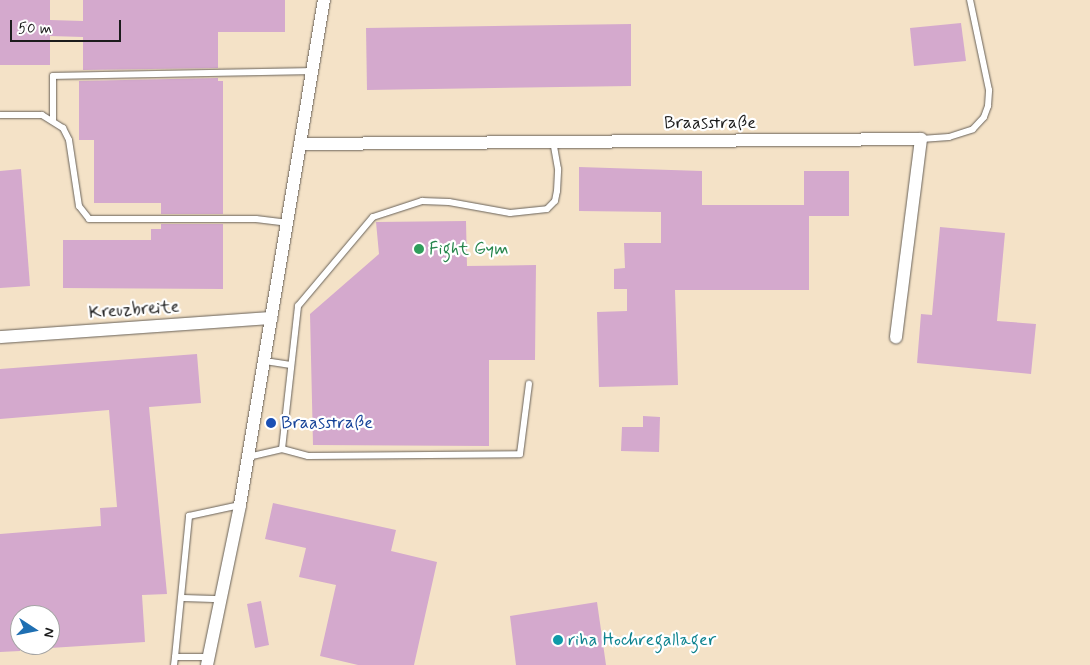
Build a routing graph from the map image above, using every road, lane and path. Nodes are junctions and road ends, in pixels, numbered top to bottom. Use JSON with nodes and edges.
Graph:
{"nodes":[{"id":1,"x":324,"y":0,"type":"edge"},
{"id":2,"x":970,"y":0,"type":"edge"},
{"id":3,"x":312,"y":71,"type":"junction"},
{"id":4,"x":0,"y":115,"type":"edge"},
{"id":5,"x":54,"y":121,"type":"junction"},
{"id":6,"x":921,"y":139,"type":"junction"},
{"id":7,"x":553,"y":142,"type":"junction"},
{"id":8,"x":301,"y":144,"type":"junction"},
{"id":9,"x":286,"y":223,"type":"junction"},
{"id":10,"x":271,"y":318,"type":"junction"},
{"id":11,"x":0,"y":337,"type":"edge"},
{"id":12,"x":896,"y":337,"type":"dead end"},
{"id":13,"x":265,"y":361,"type":"junction"},
{"id":14,"x":291,"y":365,"type":"junction"},
{"id":15,"x":529,"y":384,"type":"dead end"},
{"id":16,"x":282,"y":449,"type":"junction"},
{"id":17,"x":248,"y":457,"type":"junction"},
{"id":18,"x":240,"y":505,"type":"junction"},
{"id":19,"x":183,"y":598,"type":"junction"},
{"id":20,"x":222,"y":599,"type":"junction"},
{"id":21,"x":176,"y":657,"type":"junction"},
{"id":22,"x":207,"y":661,"type":"edge"},
{"id":23,"x":174,"y":665,"type":"edge"}],
"edges":[{"from":1,"to":3,"type":"street"},
{"from":2,"to":6,"type":"lane"},
{"from":3,"to":5,"type":"lane"},
{"from":3,"to":8,"type":"street"},
{"from":4,"to":5,"type":"lane"},
{"from":5,"to":9,"type":"lane"},
{"from":6,"to":7,"type":"street","name":"Braasstraße"},
{"from":6,"to":12,"type":"street"},
{"from":7,"to":8,"type":"street","name":"Braasstraße"},
{"from":7,"to":14,"type":"lane"},
{"from":8,"to":9,"type":"street"},
{"from":9,"to":10,"type":"street"},
{"from":10,"to":11,"type":"street","name":"Kreuzbreite"},
{"from":10,"to":13,"type":"street"},
{"from":13,"to":14,"type":"lane"},
{"from":13,"to":17,"type":"street"},
{"from":14,"to":16,"type":"lane"},
{"from":15,"to":16,"type":"lane"},
{"from":16,"to":17,"type":"lane"},
{"from":17,"to":18,"type":"street"},
{"from":18,"to":19,"type":"lane"},
{"from":18,"to":20,"type":"street"},
{"from":19,"to":20,"type":"lane"},
{"from":19,"to":21,"type":"lane"},
{"from":20,"to":22,"type":"street"},
{"from":21,"to":22,"type":"lane"},
{"from":21,"to":23,"type":"lane"}]}
